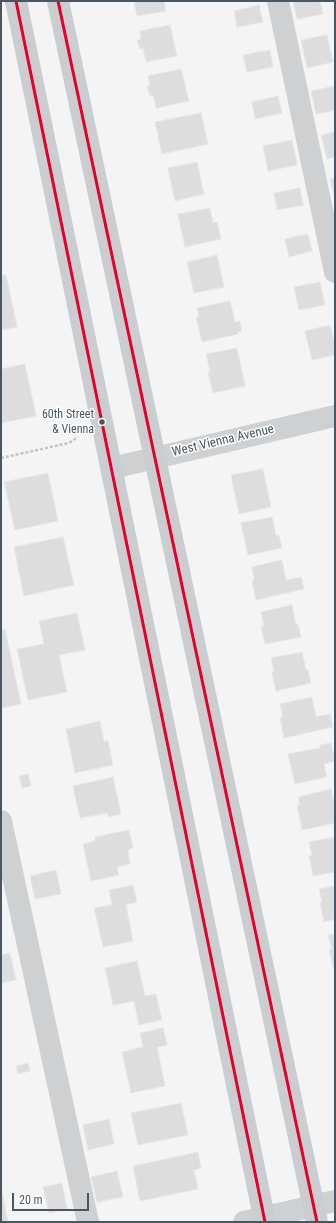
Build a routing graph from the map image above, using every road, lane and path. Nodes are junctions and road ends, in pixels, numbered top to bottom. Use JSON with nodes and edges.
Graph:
{"nodes":[{"id":1,"x":16,"y":1,"type":"edge"},
{"id":2,"x":58,"y":1,"type":"edge"},
{"id":3,"x":278,"y":1,"type":"edge"},
{"id":4,"x":335,"y":272,"type":"edge"},
{"id":5,"x":335,"y":416,"type":"edge"},
{"id":6,"x":78,"y":437,"type":"dead end"},
{"id":7,"x":154,"y":457,"type":"junction"},
{"id":8,"x":1,"y":458,"type":"edge"},
{"id":9,"x":112,"y":468,"type":"junction"},
{"id":10,"x":1,"y":821,"type":"edge"},
{"id":11,"x":335,"y":1201,"type":"edge"},
{"id":12,"x":315,"y":1214,"type":"edge"},
{"id":13,"x":258,"y":1220,"type":"edge"},
{"id":14,"x":88,"y":1222,"type":"edge"}],
"edges":[{"from":1,"to":9,"type":"main road"},
{"from":2,"to":7,"type":"main road"},
{"from":3,"to":4,"type":"street"},
{"from":5,"to":7,"type":"street","name":"West Vienna Avenue"},
{"from":6,"to":8,"type":"path"},
{"from":7,"to":9,"type":"street","name":"West Vienna Avenue"},
{"from":7,"to":12,"type":"main road"},
{"from":9,"to":13,"type":"main road"},
{"from":10,"to":14,"type":"street"},
{"from":11,"to":12,"type":"street"},
{"from":12,"to":13,"type":"street"}]}
